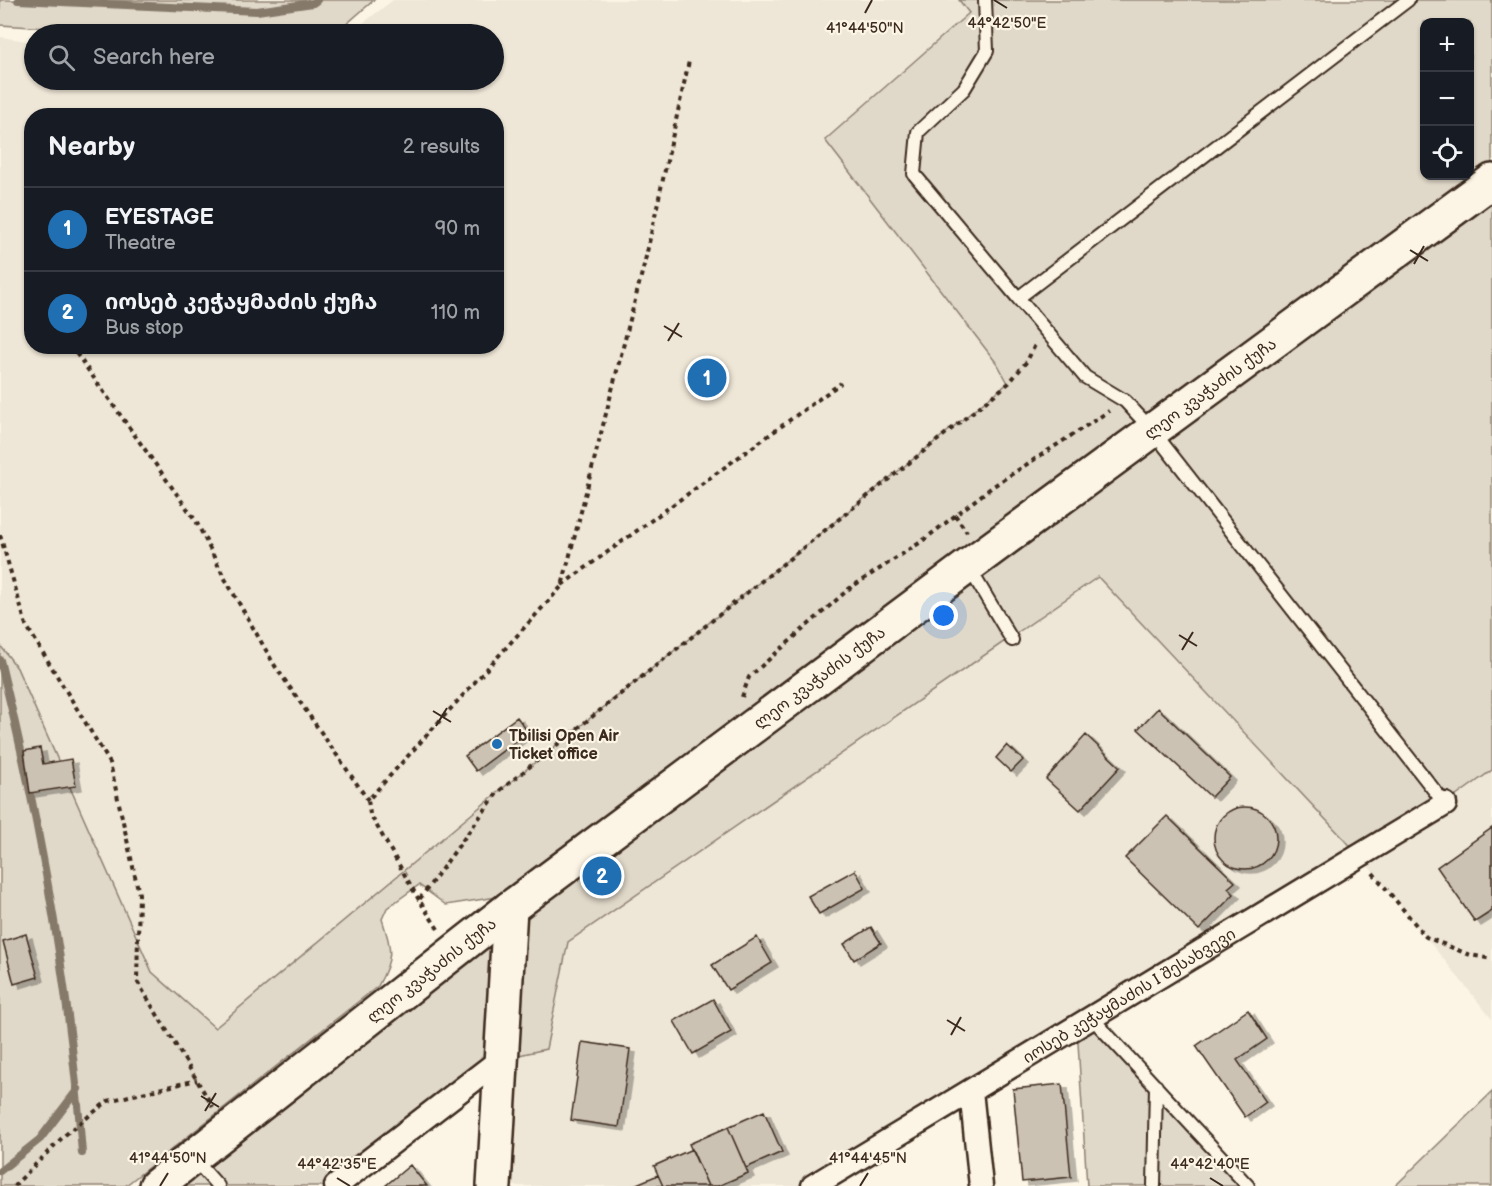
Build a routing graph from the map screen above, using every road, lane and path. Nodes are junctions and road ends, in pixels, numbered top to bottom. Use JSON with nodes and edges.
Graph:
{"nodes":[{"id":1,"x":985,"y":0,"type":"edge"},
{"id":2,"x":1408,"y":0,"type":"edge"},
{"id":3,"x":689,"y":61,"type":"dead end"},
{"id":4,"x":1492,"y":181,"type":"edge"},
{"id":5,"x":1018,"y":298,"type":"junction"},
{"id":6,"x":1038,"y":321,"type":"junction"},
{"id":7,"x":77,"y":354,"type":"edge"},
{"id":8,"x":841,"y":383,"type":"dead end"},
{"id":9,"x":1125,"y":401,"type":"junction"},
{"id":10,"x":1152,"y":430,"type":"junction"},
{"id":11,"x":0,"y":535,"type":"edge"},
{"id":12,"x":968,"y":566,"type":"junction"},
{"id":13,"x":562,"y":586,"type":"junction"},
{"id":14,"x":1012,"y":640,"type":"dead end"},
{"id":15,"x":738,"y":738,"type":"junction"},
{"id":16,"x":368,"y":800,"type":"junction"},
{"id":17,"x":1444,"y":804,"type":"joint"},
{"id":18,"x":1360,"y":856,"type":"junction"},
{"id":19,"x":419,"y":900,"type":"junction"},
{"id":20,"x":510,"y":908,"type":"junction"},
{"id":21,"x":452,"y":952,"type":"junction"},
{"id":22,"x":1492,"y":959,"type":"edge"},
{"id":23,"x":1092,"y":1018,"type":"junction"},
{"id":24,"x":501,"y":1059,"type":"junction"},
{"id":25,"x":197,"y":1080,"type":"junction"},
{"id":26,"x":1156,"y":1086,"type":"junction"},
{"id":27,"x":971,"y":1091,"type":"junction"},
{"id":28,"x":228,"y":1130,"type":"junction"},
{"id":29,"x":193,"y":1158,"type":"junction"},
{"id":30,"x":14,"y":1186,"type":"edge"},
{"id":31,"x":156,"y":1186,"type":"edge"},
{"id":32,"x":218,"y":1186,"type":"edge"},
{"id":33,"x":336,"y":1186,"type":"edge"},
{"id":34,"x":494,"y":1186,"type":"edge"},
{"id":35,"x":813,"y":1186,"type":"edge"},
{"id":36,"x":981,"y":1186,"type":"edge"},
{"id":37,"x":1154,"y":1186,"type":"edge"},
{"id":38,"x":1248,"y":1186,"type":"edge"}],
"edges":[{"from":1,"to":5,"type":"lane"},
{"from":2,"to":5,"type":"lane"},
{"from":3,"to":13,"type":"path"},
{"from":4,"to":10,"type":"main road","name":"ლეო კვაჭაძის ქუჩა"},
{"from":5,"to":6,"type":"lane"},
{"from":6,"to":9,"type":"lane"},
{"from":6,"to":19,"type":"path"},
{"from":7,"to":16,"type":"path"},
{"from":8,"to":13,"type":"path"},
{"from":9,"to":10,"type":"lane"},
{"from":9,"to":15,"type":"path"},
{"from":10,"to":12,"type":"main road","name":"ლეო კვაჭაძის ქუჩა"},
{"from":10,"to":17,"type":"lane"},
{"from":11,"to":25,"type":"path"},
{"from":12,"to":14,"type":"lane"},
{"from":12,"to":15,"type":"main road","name":"ლეო კვაჭაძის ქუჩა"},
{"from":13,"to":16,"type":"path"},
{"from":15,"to":20,"type":"main road","name":"ლეო კვაჭაძის ქუჩა"},
{"from":16,"to":19,"type":"path"},
{"from":17,"to":18,"type":"street","name":"იოსებ კეჭაყმაძის I შესახვევი"},
{"from":18,"to":22,"type":"path"},
{"from":18,"to":23,"type":"street","name":"იოსებ კეჭაყმაძის I შესახვევი"},
{"from":19,"to":21,"type":"path"},
{"from":20,"to":21,"type":"main road","name":"ლეო კვაჭაძის ქუჩა"},
{"from":20,"to":24,"type":"main road"},
{"from":21,"to":28,"type":"main road","name":"ლეო კვაჭაძის ქუჩა"},
{"from":23,"to":26,"type":"lane"},
{"from":23,"to":27,"type":"street","name":"იოსებ კეჭაყმაძის I შესახვევი"},
{"from":24,"to":33,"type":"street"},
{"from":24,"to":34,"type":"main road"},
{"from":25,"to":28,"type":"path"},
{"from":25,"to":30,"type":"path"},
{"from":26,"to":37,"type":"lane"},
{"from":26,"to":38,"type":"lane"},
{"from":27,"to":35,"type":"street","name":"იოსებ კეჭაყმაძის I შესახვევი"},
{"from":27,"to":36,"type":"street"},
{"from":28,"to":29,"type":"main road","name":"ლეო კვაჭაძის ქუჩა"},
{"from":29,"to":31,"type":"main road","name":"ლეო კვაჭაძის ქუჩა"},
{"from":29,"to":32,"type":"lane"}]}
